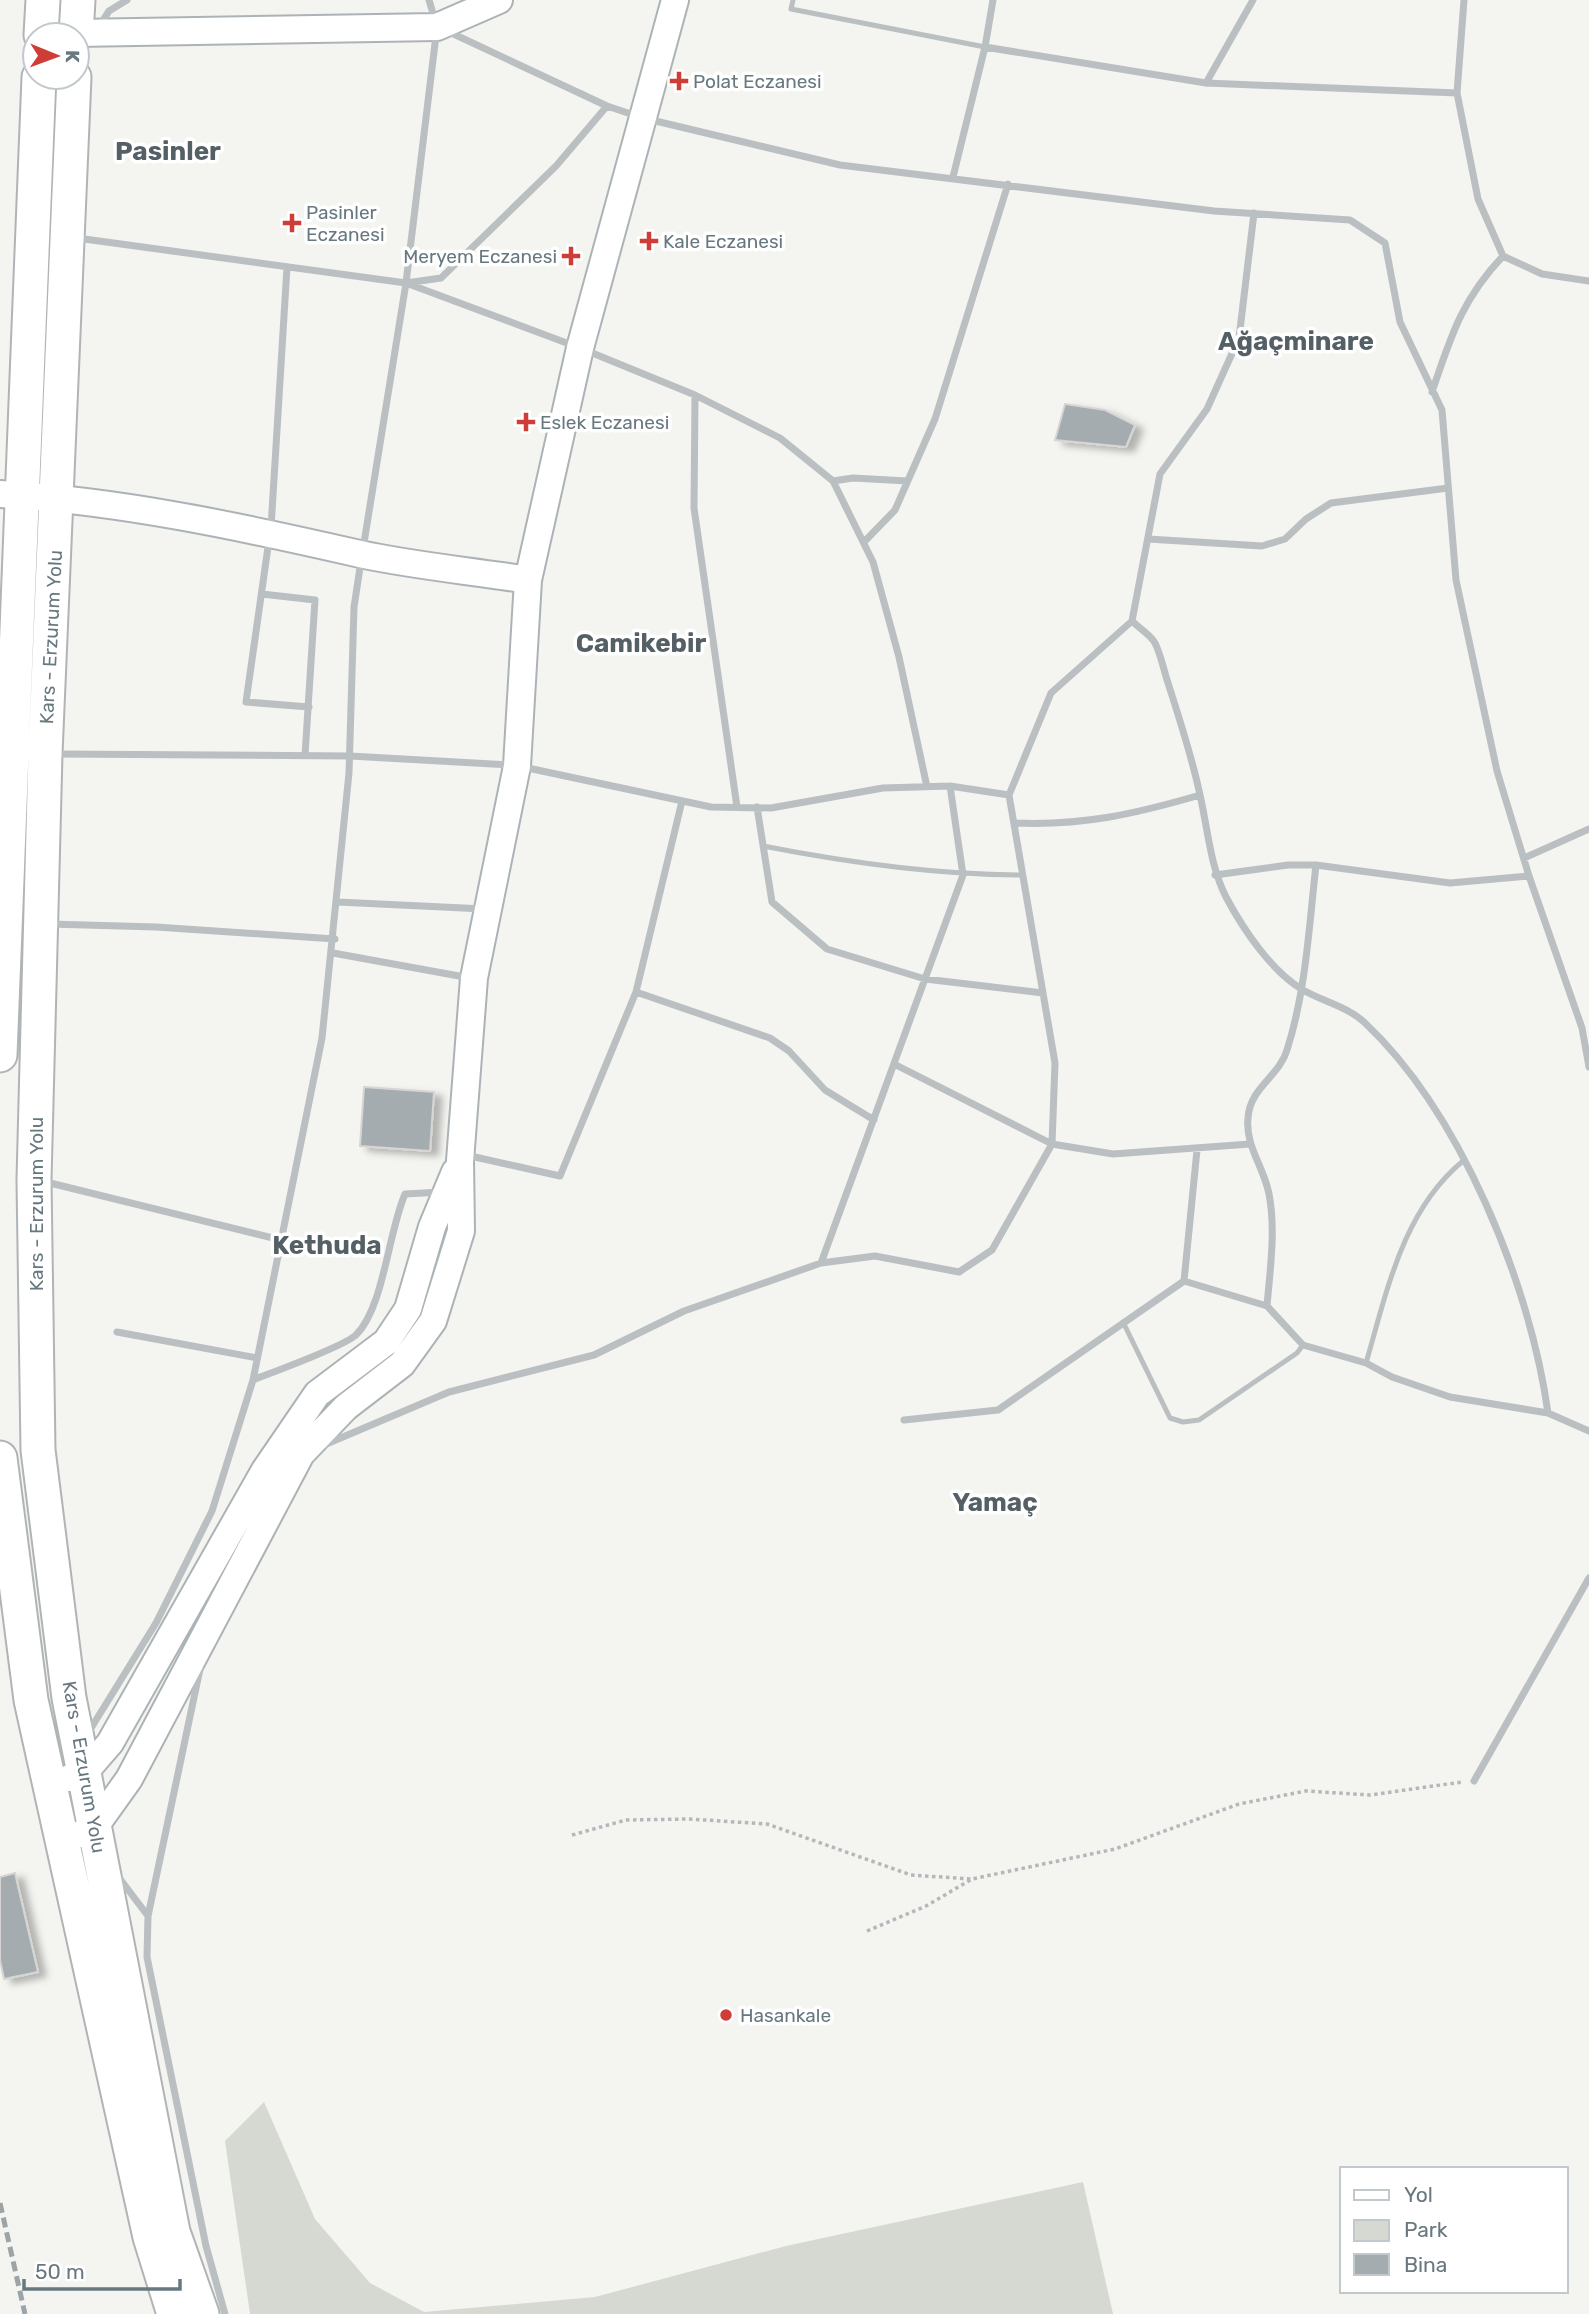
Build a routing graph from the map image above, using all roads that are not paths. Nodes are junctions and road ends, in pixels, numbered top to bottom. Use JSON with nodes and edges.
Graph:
{"nodes":[{"id":1,"x":43,"y":0,"type":"edge"},
{"id":2,"x":78,"y":0,"type":"edge"},
{"id":3,"x":127,"y":0,"type":"edge"},
{"id":4,"x":429,"y":0,"type":"edge"},
{"id":5,"x":499,"y":0,"type":"edge"},
{"id":6,"x":675,"y":0,"type":"edge"},
{"id":7,"x":793,"y":0,"type":"edge"},
{"id":8,"x":993,"y":0,"type":"edge"},
{"id":9,"x":1253,"y":0,"type":"edge"},
{"id":10,"x":1464,"y":0,"type":"edge"},
{"id":11,"x":42,"y":21,"type":"edge"},
{"id":12,"x":80,"y":21,"type":"edge"},
{"id":13,"x":91,"y":26,"type":"edge"},
{"id":14,"x":437,"y":27,"type":"junction"},
{"id":15,"x":91,"y":34,"type":"edge"},
{"id":16,"x":985,"y":47,"type":"junction"},
{"id":17,"x":1206,"y":83,"type":"junction"},
{"id":18,"x":38,"y":91,"type":"edge"},
{"id":19,"x":73,"y":91,"type":"edge"},
{"id":20,"x":1457,"y":93,"type":"junction"},
{"id":21,"x":607,"y":106,"type":"junction"},
{"id":22,"x":643,"y":118,"type":"junction"},
{"id":23,"x":953,"y":177,"type":"junction"},
{"id":24,"x":1008,"y":184,"type":"junction"},
{"id":25,"x":1254,"y":213,"type":"junction"},
{"id":26,"x":66,"y":236,"type":"junction"},
{"id":27,"x":1503,"y":257,"type":"junction"},
{"id":28,"x":287,"y":267,"type":"junction"},
{"id":29,"x":1589,"y":281,"type":"edge"},
{"id":30,"x":407,"y":283,"type":"junction"},
{"id":31,"x":580,"y":348,"type":"junction"},
{"id":32,"x":1432,"y":391,"type":"junction"},
{"id":33,"x":695,"y":395,"type":"junction"},
{"id":34,"x":833,"y":481,"type":"junction"},
{"id":35,"x":907,"y":481,"type":"junction"},
{"id":36,"x":1448,"y":488,"type":"junction"},
{"id":37,"x":10,"y":494,"type":"edge"},
{"id":38,"x":58,"y":497,"type":"junction"},
{"id":39,"x":270,"y":533,"type":"junction"},
{"id":40,"x":1148,"y":539,"type":"junction"},
{"id":41,"x":864,"y":542,"type":"junction"},
{"id":42,"x":362,"y":554,"type":"junction"},
{"id":43,"x":528,"y":580,"type":"junction"},
{"id":44,"x":262,"y":594,"type":"junction"},
{"id":45,"x":1132,"y":621,"type":"junction"},
{"id":46,"x":309,"y":708,"type":"junction"},
{"id":47,"x":45,"y":754,"type":"junction"},
{"id":48,"x":305,"y":755,"type":"junction"},
{"id":49,"x":350,"y":756,"type":"junction"},
{"id":50,"x":517,"y":766,"type":"junction"},
{"id":51,"x":950,"y":786,"type":"junction"},
{"id":52,"x":928,"y":787,"type":"junction"},
{"id":53,"x":1009,"y":795,"type":"junction"},
{"id":54,"x":1200,"y":795,"type":"junction"},
{"id":55,"x":682,"y":801,"type":"junction"},
{"id":56,"x":737,"y":807,"type":"junction"},
{"id":57,"x":757,"y":807,"type":"junction"},
{"id":58,"x":1014,"y":823,"type":"junction"},
{"id":59,"x":1589,"y":829,"type":"edge"},
{"id":60,"x":763,"y":846,"type":"junction"},
{"id":61,"x":1524,"y":858,"type":"junction"},
{"id":62,"x":1316,"y":865,"type":"junction"},
{"id":63,"x":1023,"y":874,"type":"junction"},
{"id":64,"x":963,"y":875,"type":"junction"},
{"id":65,"x":1215,"y":876,"type":"junction"},
{"id":66,"x":1529,"y":876,"type":"junction"},
{"id":67,"x":338,"y":902,"type":"junction"},
{"id":68,"x":488,"y":909,"type":"junction"},
{"id":69,"x":42,"y":924,"type":"junction"},
{"id":70,"x":335,"y":939,"type":"junction"},
{"id":71,"x":333,"y":953,"type":"junction"},
{"id":72,"x":474,"y":978,"type":"junction"},
{"id":73,"x":925,"y":979,"type":"junction"},
{"id":74,"x":1301,"y":989,"type":"junction"},
{"id":75,"x":636,"y":992,"type":"junction"},
{"id":76,"x":1043,"y":993,"type":"junction"},
{"id":77,"x":0,"y":1055,"type":"edge"},
{"id":78,"x":894,"y":1064,"type":"junction"},
{"id":79,"x":1589,"y":1068,"type":"edge"},
{"id":80,"x":874,"y":1120,"type":"junction"},
{"id":81,"x":1052,"y":1144,"type":"junction"},
{"id":82,"x":1250,"y":1144,"type":"junction"},
{"id":83,"x":1197,"y":1150,"type":"junction"},
{"id":84,"x":460,"y":1157,"type":"junction"},
{"id":85,"x":1463,"y":1161,"type":"junction"},
{"id":86,"x":34,"y":1180,"type":"junction"},
{"id":87,"x":447,"y":1192,"type":"junction"},
{"id":88,"x":281,"y":1240,"type":"junction"},
{"id":89,"x":821,"y":1263,"type":"junction"},
{"id":90,"x":1184,"y":1281,"type":"junction"},
{"id":91,"x":1268,"y":1306,"type":"junction"},
{"id":92,"x":1122,"y":1322,"type":"junction"},
{"id":93,"x":117,"y":1332,"type":"dead end"},
{"id":94,"x":1303,"y":1345,"type":"junction"},
{"id":95,"x":257,"y":1359,"type":"junction"},
{"id":96,"x":1366,"y":1363,"type":"junction"},
{"id":97,"x":253,"y":1380,"type":"junction"},
{"id":98,"x":1548,"y":1413,"type":"junction"},
{"id":99,"x":904,"y":1420,"type":"dead end"},
{"id":100,"x":1589,"y":1431,"type":"edge"},
{"id":101,"x":301,"y":1454,"type":"junction"},
{"id":102,"x":0,"y":1458,"type":"edge"},
{"id":103,"x":1589,"y":1578,"type":"edge"},
{"id":104,"x":197,"y":1645,"type":"junction"},
{"id":105,"x":81,"y":1759,"type":"junction"},
{"id":106,"x":1474,"y":1781,"type":"road end"},
{"id":107,"x":50,"y":1786,"type":"junction"},
{"id":108,"x":96,"y":1838,"type":"junction"},
{"id":109,"x":63,"y":1843,"type":"junction"},
{"id":110,"x":148,"y":1916,"type":"junction"},
{"id":111,"x":174,"y":2314,"type":"edge"},
{"id":112,"x":202,"y":2314,"type":"edge"},
{"id":113,"x":225,"y":2314,"type":"edge"}],
"edges":[{"from":1,"to":11,"type":"highway"},
{"from":2,"to":12,"type":"highway"},
{"from":3,"to":13,"type":"street"},
{"from":4,"to":14,"type":"street"},
{"from":5,"to":14,"type":"street"},
{"from":6,"to":22,"type":"street"},
{"from":7,"to":16,"type":"lane"},
{"from":8,"to":16,"type":"street"},
{"from":9,"to":17,"type":"street"},
{"from":10,"to":20,"type":"street"},
{"from":14,"to":15,"type":"street"},
{"from":14,"to":21,"type":"street"},
{"from":14,"to":30,"type":"street"},
{"from":16,"to":17,"type":"street"},
{"from":16,"to":23,"type":"street"},
{"from":17,"to":20,"type":"street"},
{"from":18,"to":37,"type":"highway","name":"Kars - Erzurum Yolu"},
{"from":19,"to":26,"type":"highway","name":"Kars - Erzurum Yolu"},
{"from":20,"to":27,"type":"street"},
{"from":21,"to":22,"type":"street"},
{"from":21,"to":30,"type":"street"},
{"from":22,"to":23,"type":"street"},
{"from":22,"to":31,"type":"street"},
{"from":23,"to":24,"type":"street"},
{"from":24,"to":25,"type":"street"},
{"from":24,"to":35,"type":"street"},
{"from":25,"to":32,"type":"street"},
{"from":25,"to":40,"type":"street"},
{"from":26,"to":28,"type":"street"},
{"from":26,"to":38,"type":"highway","name":"Kars - Erzurum Yolu"},
{"from":27,"to":29,"type":"street"},
{"from":27,"to":32,"type":"street"},
{"from":28,"to":30,"type":"street"},
{"from":28,"to":39,"type":"street"},
{"from":30,"to":31,"type":"street"},
{"from":30,"to":42,"type":"street"},
{"from":31,"to":33,"type":"street"},
{"from":31,"to":43,"type":"street"},
{"from":32,"to":36,"type":"street"},
{"from":33,"to":34,"type":"street"},
{"from":33,"to":56,"type":"street"},
{"from":34,"to":35,"type":"street"},
{"from":34,"to":41,"type":"street"},
{"from":35,"to":41,"type":"street"},
{"from":36,"to":40,"type":"street"},
{"from":36,"to":61,"type":"street"},
{"from":37,"to":38,"type":"street"},
{"from":37,"to":77,"type":"highway","name":"Kars - Erzurum Yolu"},
{"from":38,"to":39,"type":"street"},
{"from":38,"to":47,"type":"highway","name":"Kars - Erzurum Yolu"},
{"from":39,"to":42,"type":"street"},
{"from":39,"to":44,"type":"street"},
{"from":40,"to":45,"type":"street"},
{"from":41,"to":52,"type":"street"},
{"from":42,"to":43,"type":"street"},
{"from":42,"to":49,"type":"street"},
{"from":43,"to":50,"type":"street"},
{"from":44,"to":46,"type":"street"},
{"from":44,"to":46,"type":"street"},
{"from":45,"to":53,"type":"street"},
{"from":45,"to":54,"type":"street"},
{"from":46,"to":48,"type":"street"},
{"from":47,"to":48,"type":"street"},
{"from":47,"to":69,"type":"highway","name":"Kars - Erzurum Yolu"},
{"from":48,"to":49,"type":"street"},
{"from":49,"to":50,"type":"street"},
{"from":49,"to":67,"type":"street"},
{"from":50,"to":55,"type":"street"},
{"from":50,"to":68,"type":"street"},
{"from":51,"to":52,"type":"street"},
{"from":51,"to":53,"type":"street"},
{"from":51,"to":64,"type":"street"},
{"from":52,"to":57,"type":"street"},
{"from":53,"to":58,"type":"street"},
{"from":54,"to":58,"type":"street"},
{"from":54,"to":65,"type":"street"},
{"from":55,"to":56,"type":"street"},
{"from":55,"to":75,"type":"street"},
{"from":56,"to":57,"type":"street"},
{"from":57,"to":60,"type":"street"},
{"from":58,"to":63,"type":"street"},
{"from":59,"to":61,"type":"street"},
{"from":60,"to":64,"type":"lane"},
{"from":60,"to":73,"type":"street"},
{"from":61,"to":66,"type":"street"},
{"from":62,"to":65,"type":"street"},
{"from":62,"to":66,"type":"street"},
{"from":62,"to":74,"type":"street"},
{"from":63,"to":64,"type":"lane"},
{"from":63,"to":76,"type":"street"},
{"from":64,"to":73,"type":"street"},
{"from":65,"to":74,"type":"street"},
{"from":66,"to":79,"type":"street"},
{"from":67,"to":68,"type":"street"},
{"from":67,"to":70,"type":"street"},
{"from":68,"to":72,"type":"street"},
{"from":69,"to":70,"type":"street"},
{"from":69,"to":86,"type":"highway","name":"Kars - Erzurum Yolu"},
{"from":70,"to":71,"type":"street"},
{"from":71,"to":72,"type":"street"},
{"from":71,"to":88,"type":"street"},
{"from":72,"to":84,"type":"street"},
{"from":73,"to":76,"type":"street"},
{"from":73,"to":78,"type":"street"},
{"from":74,"to":82,"type":"street"},
{"from":74,"to":85,"type":"street"},
{"from":75,"to":80,"type":"street"},
{"from":75,"to":84,"type":"street"},
{"from":76,"to":81,"type":"street"},
{"from":78,"to":80,"type":"street"},
{"from":78,"to":81,"type":"street"},
{"from":80,"to":89,"type":"street"},
{"from":81,"to":83,"type":"street"},
{"from":81,"to":89,"type":"street"},
{"from":82,"to":83,"type":"street"},
{"from":82,"to":91,"type":"street"},
{"from":83,"to":90,"type":"street"},
{"from":84,"to":87,"type":"street"},
{"from":84,"to":101,"type":"street"},
{"from":85,"to":96,"type":"lane"},
{"from":85,"to":98,"type":"street"},
{"from":86,"to":88,"type":"street"},
{"from":86,"to":105,"type":"highway","name":"Kars - Erzurum Yolu"},
{"from":87,"to":97,"type":"street"},
{"from":87,"to":105,"type":"street"},
{"from":88,"to":95,"type":"street"},
{"from":89,"to":101,"type":"street"},
{"from":90,"to":91,"type":"street"},
{"from":90,"to":92,"type":"street"},
{"from":91,"to":94,"type":"street"},
{"from":92,"to":94,"type":"lane"},
{"from":92,"to":99,"type":"street"},
{"from":93,"to":95,"type":"street"},
{"from":94,"to":96,"type":"street"},
{"from":95,"to":97,"type":"street"},
{"from":96,"to":98,"type":"street"},
{"from":97,"to":105,"type":"street"},
{"from":98,"to":100,"type":"street"},
{"from":101,"to":104,"type":"street"},
{"from":102,"to":107,"type":"highway","name":"Kars - Erzurum Yolu"},
{"from":103,"to":106,"type":"street"},
{"from":104,"to":108,"type":"street"},
{"from":104,"to":110,"type":"street"},
{"from":105,"to":107,"type":"street"},
{"from":105,"to":108,"type":"highway","name":"Kars - Erzurum Yolu"},
{"from":107,"to":109,"type":"highway","name":"Kars - Erzurum Yolu"},
{"from":108,"to":109,"type":"street"},
{"from":108,"to":110,"type":"street"},
{"from":108,"to":112,"type":"highway","name":"Kars - Erzurum Yolu"},
{"from":109,"to":111,"type":"highway","name":"Kars - Erzurum Yolu"},
{"from":110,"to":113,"type":"street"}]}
